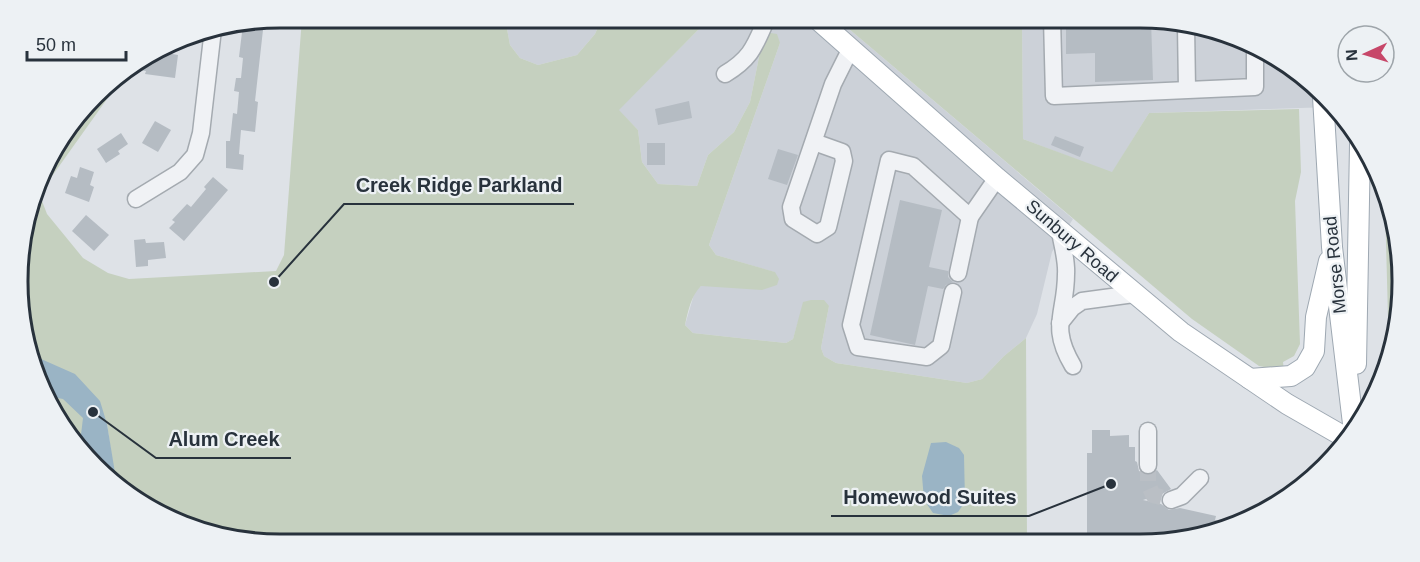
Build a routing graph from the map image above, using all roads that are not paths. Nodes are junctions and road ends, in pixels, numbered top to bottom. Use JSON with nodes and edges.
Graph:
{"nodes":[{"id":1,"x":763,"y":28,"type":"edge"},
{"id":2,"x":828,"y":28,"type":"edge"},
{"id":3,"x":1052,"y":28,"type":"edge"},
{"id":4,"x":1186,"y":33,"type":"edge"},
{"id":5,"x":212,"y":38,"type":"edge"},
{"id":6,"x":851,"y":48,"type":"junction"},
{"id":7,"x":1255,"y":57,"type":"edge"},
{"id":8,"x":725,"y":74,"type":"dead end"},
{"id":9,"x":1187,"y":89,"type":"junction"},
{"id":10,"x":1324,"y":109,"type":"edge"},
{"id":11,"x":814,"y":141,"type":"junction"},
{"id":12,"x":1360,"y":158,"type":"edge"},
{"id":13,"x":998,"y":178,"type":"junction"},
{"id":14,"x":136,"y":199,"type":"dead end"},
{"id":15,"x":970,"y":217,"type":"junction"},
{"id":16,"x":1060,"y":231,"type":"junction"},
{"id":17,"x":1332,"y":247,"type":"junction"},
{"id":18,"x":958,"y":273,"type":"dead end"},
{"id":19,"x":953,"y":292,"type":"dead end"},
{"id":20,"x":1134,"y":294,"type":"junction"},
{"id":21,"x":1059,"y":324,"type":"junction"},
{"id":22,"x":1073,"y":366,"type":"dead end"},
{"id":23,"x":1250,"y":379,"type":"junction"},
{"id":24,"x":1354,"y":413,"type":"edge"},
{"id":25,"x":1352,"y":416,"type":"edge"},
{"id":26,"x":1148,"y":431,"type":"dead end"},
{"id":27,"x":1339,"y":435,"type":"edge"},
{"id":28,"x":1148,"y":465,"type":"tunnel mouth"},
{"id":29,"x":1200,"y":478,"type":"dead end"},
{"id":30,"x":1171,"y":500,"type":"dead end"}],
"edges":[{"from":1,"to":8,"type":"street"},
{"from":2,"to":6,"type":"main road","name":"Sunbury Road"},
{"from":3,"to":9,"type":"street"},
{"from":4,"to":9,"type":"street"},
{"from":5,"to":14,"type":"street"},
{"from":6,"to":11,"type":"street"},
{"from":6,"to":13,"type":"main road","name":"Sunbury Road"},
{"from":7,"to":9,"type":"street"},
{"from":10,"to":17,"type":"main road","name":"Morse Road"},
{"from":11,"to":11,"type":"street"},
{"from":12,"to":24,"type":"main road","name":"Morse Road"},
{"from":13,"to":15,"type":"street"},
{"from":13,"to":16,"type":"main road","name":"Sunbury Road"},
{"from":15,"to":18,"type":"street"},
{"from":15,"to":19,"type":"street"},
{"from":16,"to":20,"type":"main road","name":"Sunbury Road"},
{"from":16,"to":21,"type":"street"},
{"from":17,"to":23,"type":"main road"},
{"from":17,"to":25,"type":"main road","name":"Morse Road"},
{"from":20,"to":21,"type":"street"},
{"from":20,"to":23,"type":"main road","name":"Sunbury Road"},
{"from":21,"to":22,"type":"street"},
{"from":23,"to":27,"type":"main road","name":"Sunbury Road"},
{"from":26,"to":28,"type":"street"},
{"from":29,"to":30,"type":"street"}]}
